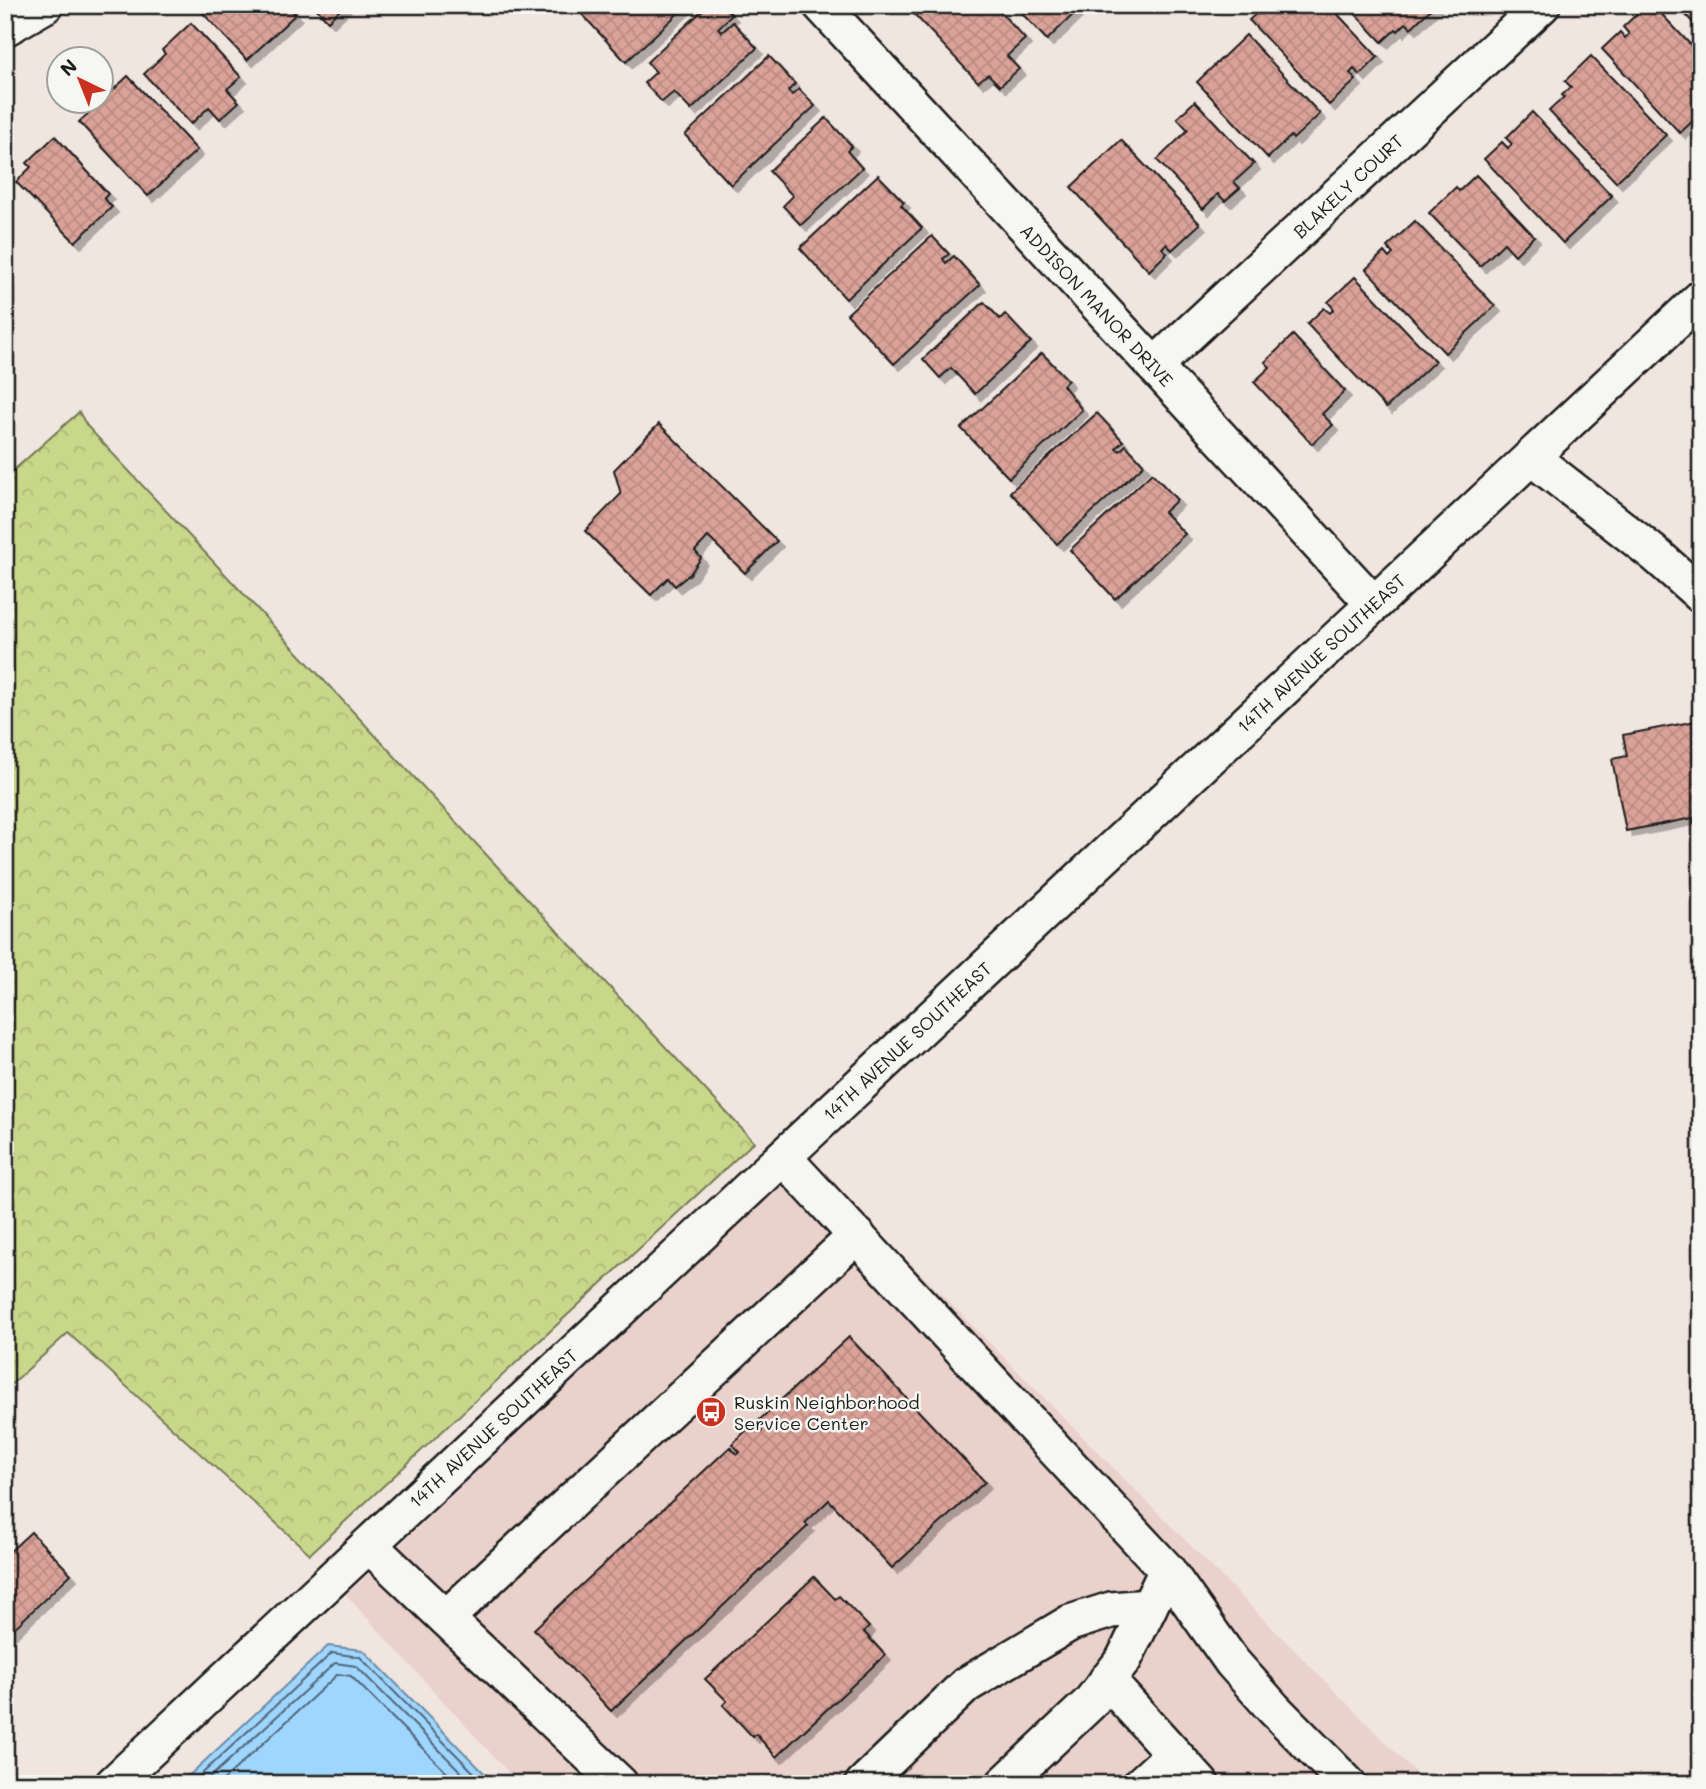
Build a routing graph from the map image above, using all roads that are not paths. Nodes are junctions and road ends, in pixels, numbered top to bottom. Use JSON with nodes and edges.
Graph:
{"nodes":[{"id":1,"x":44,"y":5,"type":"edge"},
{"id":2,"x":821,"y":5,"type":"edge"},
{"id":3,"x":1542,"y":5,"type":"edge"},
{"id":4,"x":5,"y":28,"type":"edge"},
{"id":5,"x":1701,"y":298,"type":"edge"},
{"id":6,"x":1154,"y":366,"type":"junction"},
{"id":7,"x":1531,"y":457,"type":"junction"},
{"id":8,"x":1701,"y":595,"type":"edge"},
{"id":9,"x":1374,"y":604,"type":"junction"},
{"id":10,"x":783,"y":1157,"type":"junction"},
{"id":11,"x":857,"y":1236,"type":"junction"},
{"id":12,"x":369,"y":1545,"type":"junction"},
{"id":13,"x":1167,"y":1570,"type":"junction"},
{"id":14,"x":1149,"y":1607,"type":"junction"},
{"id":15,"x":446,"y":1618,"type":"junction"},
{"id":16,"x":1107,"y":1680,"type":"junction"},
{"id":17,"x":1174,"y":1754,"type":"junction"},
{"id":18,"x":113,"y":1784,"type":"edge"},
{"id":19,"x":620,"y":1784,"type":"edge"},
{"id":20,"x":863,"y":1784,"type":"edge"},
{"id":21,"x":1004,"y":1784,"type":"edge"},
{"id":22,"x":1141,"y":1784,"type":"edge"},
{"id":23,"x":1201,"y":1784,"type":"edge"},
{"id":24,"x":1348,"y":1784,"type":"edge"}],
"edges":[{"from":1,"to":4,"type":"street"},
{"from":2,"to":6,"type":"street","name":"ADDISON MANOR DRIVE"},
{"from":3,"to":6,"type":"street","name":"BLAKELY COURT"},
{"from":5,"to":7,"type":"street","name":"14TH AVENUE SOUTHEAST"},
{"from":6,"to":9,"type":"street","name":"ADDISON MANOR DRIVE"},
{"from":7,"to":8,"type":"street"},
{"from":7,"to":9,"type":"street","name":"14TH AVENUE SOUTHEAST"},
{"from":9,"to":10,"type":"street","name":"14TH AVENUE SOUTHEAST"},
{"from":10,"to":11,"type":"street"},
{"from":10,"to":12,"type":"street","name":"14TH AVENUE SOUTHEAST"},
{"from":11,"to":13,"type":"street"},
{"from":11,"to":15,"type":"street"},
{"from":12,"to":15,"type":"street"},
{"from":12,"to":18,"type":"street","name":"14TH AVENUE SOUTHEAST"},
{"from":13,"to":14,"type":"street"},
{"from":13,"to":24,"type":"street"},
{"from":14,"to":16,"type":"street"},
{"from":14,"to":20,"type":"street"},
{"from":15,"to":19,"type":"street"},
{"from":16,"to":17,"type":"street"},
{"from":16,"to":21,"type":"street"},
{"from":17,"to":22,"type":"street"},
{"from":17,"to":23,"type":"street"}]}
